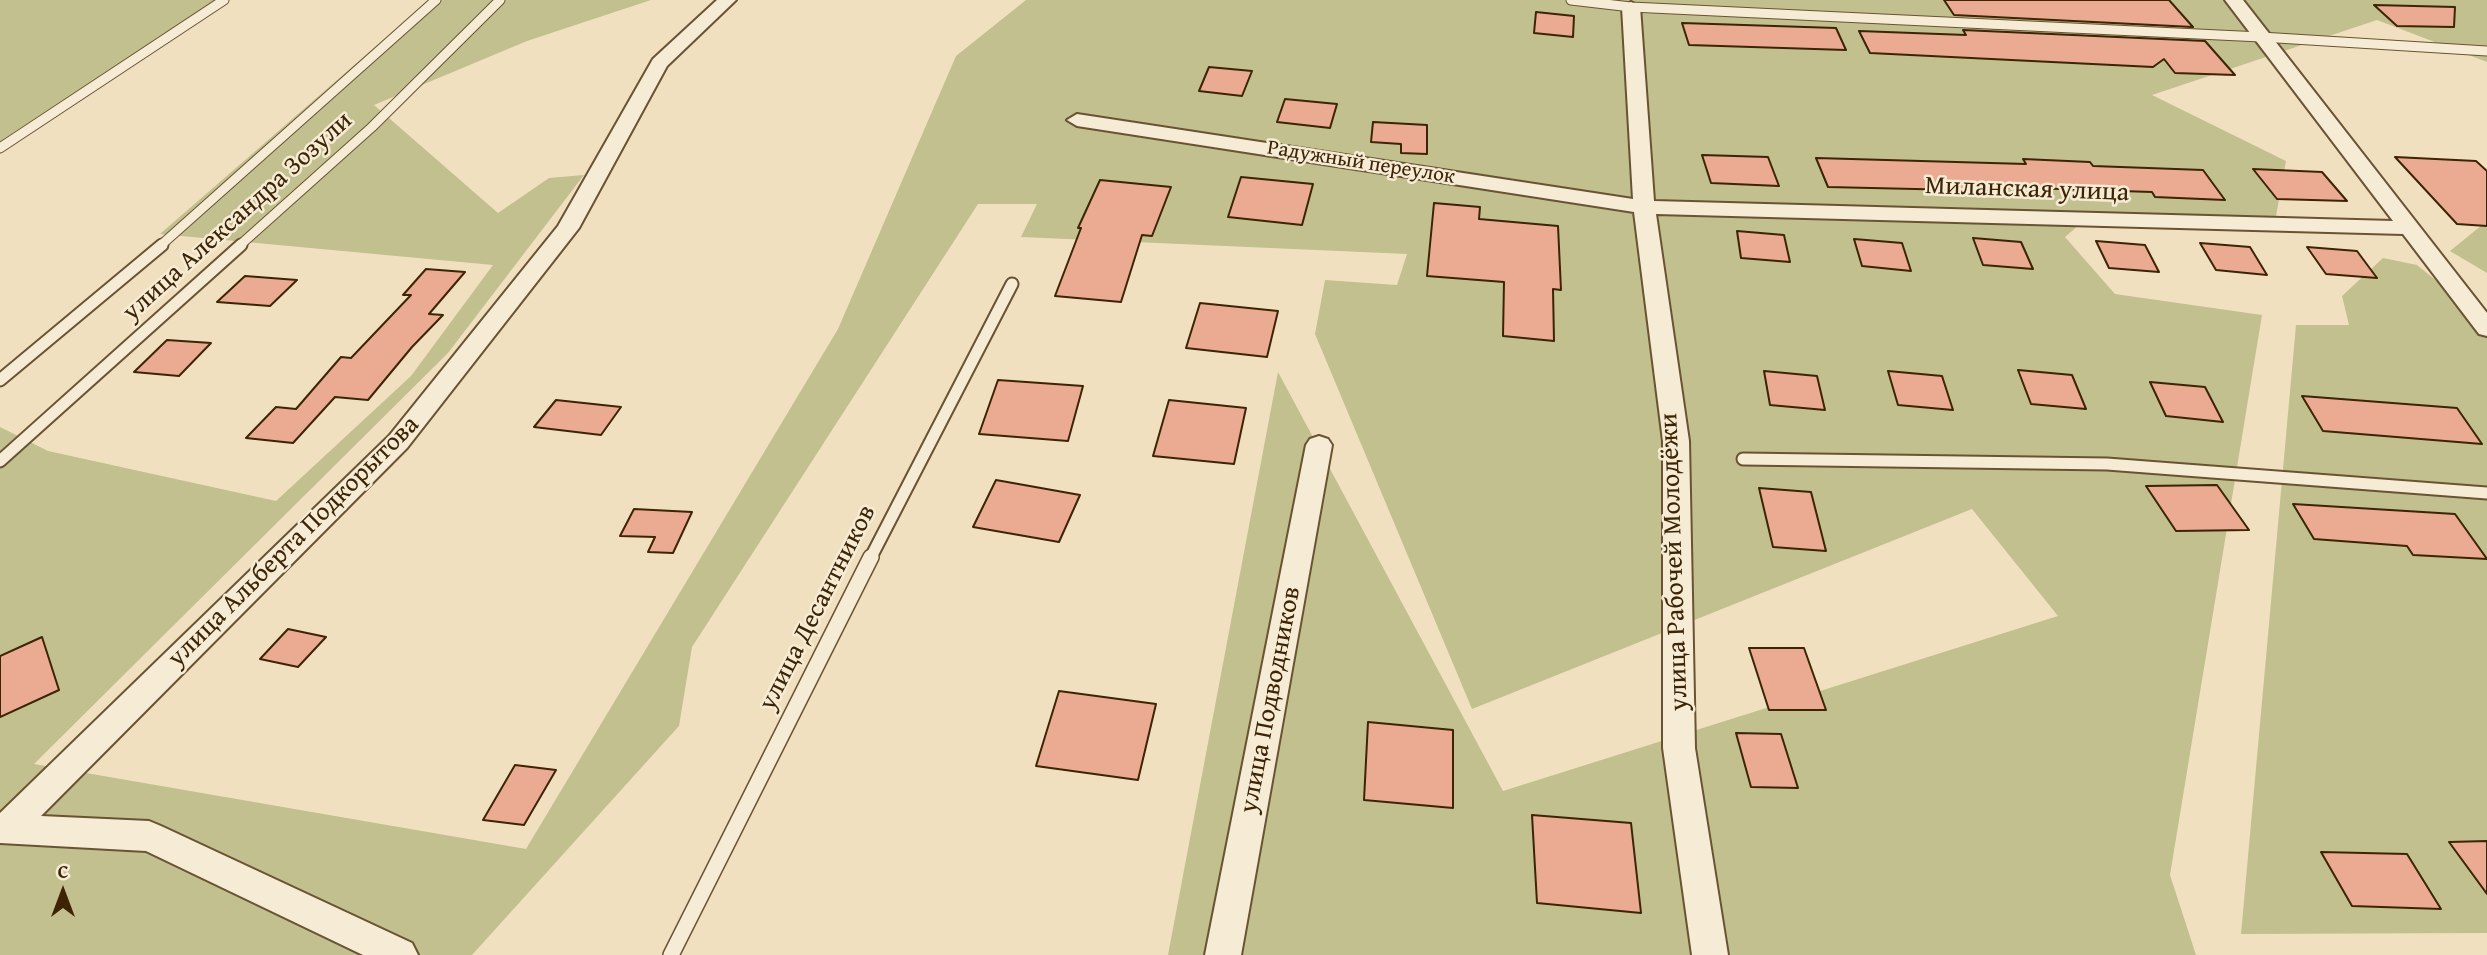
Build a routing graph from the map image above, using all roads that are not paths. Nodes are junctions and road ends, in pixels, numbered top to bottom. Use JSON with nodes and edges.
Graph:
{"nodes":[{"id":1,"x":224,"y":0,"type":"edge"},
{"id":2,"x":436,"y":0,"type":"edge"},
{"id":3,"x":500,"y":0,"type":"edge"},
{"id":4,"x":727,"y":0,"type":"edge"},
{"id":5,"x":1571,"y":0,"type":"edge"},
{"id":6,"x":2234,"y":0,"type":"edge"},
{"id":7,"x":1631,"y":4,"type":"edge"},
{"id":8,"x":2261,"y":37,"type":"junction"},
{"id":9,"x":2487,"y":51,"type":"edge"},
{"id":10,"x":1077,"y":120,"type":"dead end"},
{"id":11,"x":0,"y":148,"type":"edge"},
{"id":12,"x":1644,"y":207,"type":"junction"},
{"id":13,"x":2407,"y":228,"type":"junction"},
{"id":14,"x":1012,"y":284,"type":"dead end"},
{"id":15,"x":2487,"y":329,"type":"edge"},
{"id":16,"x":0,"y":380,"type":"edge"},
{"id":17,"x":1319,"y":445,"type":"dead end"},
{"id":18,"x":1743,"y":459,"type":"dead end"},
{"id":19,"x":0,"y":461,"type":"edge"},
{"id":20,"x":2487,"y":493,"type":"edge"},
{"id":21,"x":4,"y":828,"type":"edge"},
{"id":22,"x":400,"y":955,"type":"edge"},
{"id":23,"x":671,"y":955,"type":"edge"},
{"id":24,"x":1223,"y":955,"type":"edge"},
{"id":25,"x":1710,"y":955,"type":"edge"}],
"edges":[{"from":1,"to":11,"type":"lane"},
{"from":2,"to":16,"type":"lane"},
{"from":3,"to":19,"type":"lane","name":"улица Александра Зозули"},
{"from":4,"to":21,"type":"street","name":"улица Альберта Подкорытова"},
{"from":5,"to":7,"type":"lane"},
{"from":6,"to":8,"type":"street"},
{"from":7,"to":8,"type":"lane"},
{"from":7,"to":12,"type":"street","name":"улица Рабочей Молодёжи"},
{"from":8,"to":9,"type":"lane"},
{"from":8,"to":13,"type":"street"},
{"from":10,"to":12,"type":"street","name":"Радужный переулок"},
{"from":12,"to":13,"type":"street","name":"Миланская улица"},
{"from":12,"to":25,"type":"street","name":"улица Рабочей Молодёжи"},
{"from":13,"to":15,"type":"street"},
{"from":14,"to":23,"type":"lane","name":"улица Десантников"},
{"from":17,"to":24,"type":"street","name":"улица Подводников"},
{"from":18,"to":20,"type":"lane"},
{"from":21,"to":22,"type":"street"}]}
